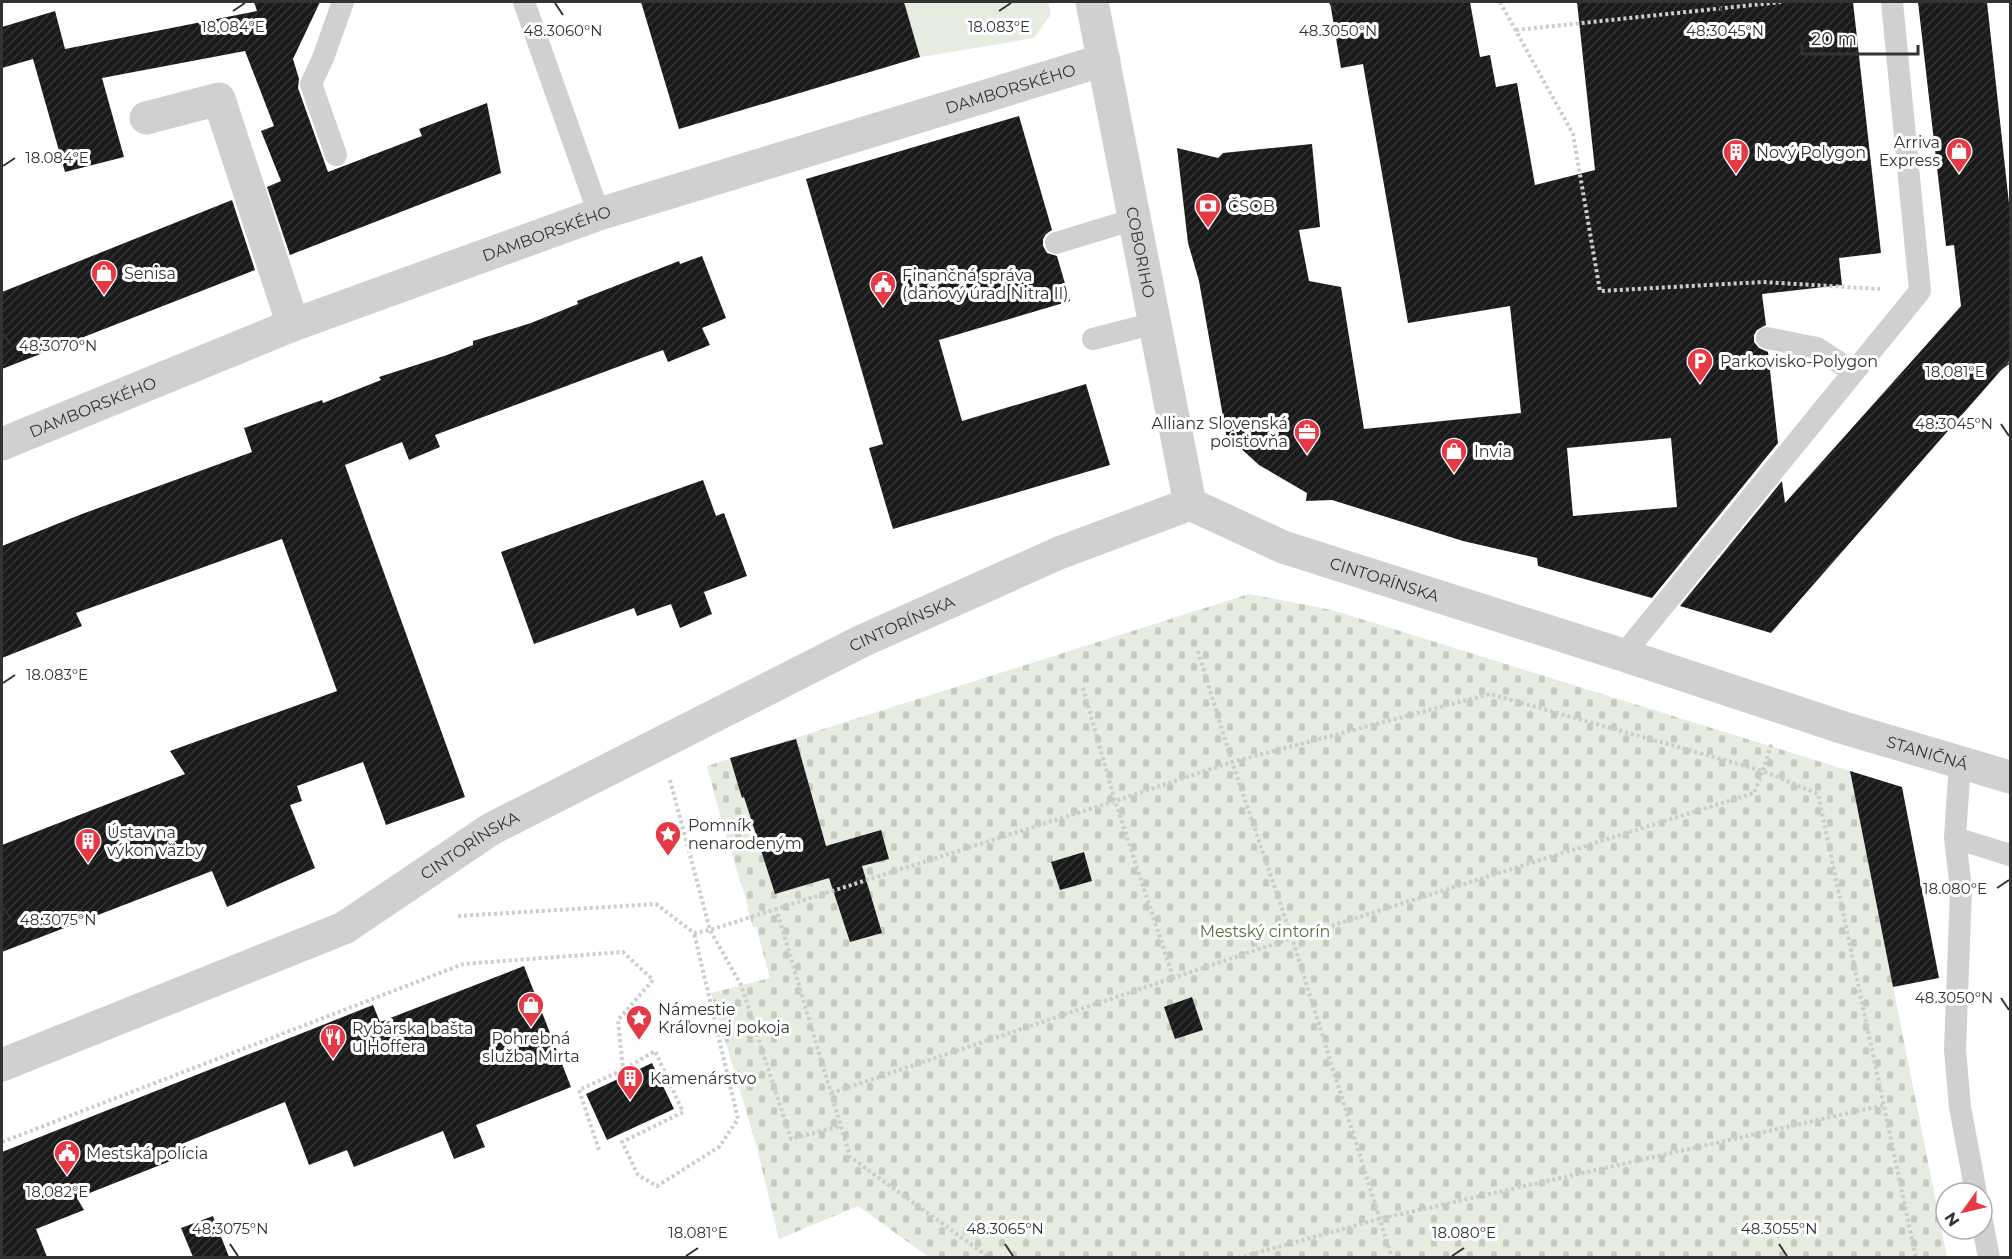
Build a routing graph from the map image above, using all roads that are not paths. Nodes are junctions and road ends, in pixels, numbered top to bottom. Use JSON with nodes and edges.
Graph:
{"nodes":[{"id":1,"x":343,"y":2,"type":"edge"},
{"id":2,"x":524,"y":2,"type":"edge"},
{"id":3,"x":1092,"y":2,"type":"edge"},
{"id":4,"x":1892,"y":2,"type":"edge"},
{"id":5,"x":1104,"y":60,"type":"junction"},
{"id":6,"x":146,"y":118,"type":"dead end"},
{"id":7,"x":336,"y":155,"type":"dead end"},
{"id":8,"x":599,"y":214,"type":"junction"},
{"id":9,"x":1135,"y":219,"type":"junction"},
{"id":10,"x":1056,"y":243,"type":"dead end"},
{"id":11,"x":1155,"y":323,"type":"junction"},
{"id":12,"x":293,"y":325,"type":"junction"},
{"id":13,"x":1767,"y":338,"type":"dead end"},
{"id":14,"x":1093,"y":339,"type":"dead end"},
{"id":15,"x":1852,"y":371,"type":"junction"},
{"id":16,"x":2,"y":444,"type":"edge"},
{"id":17,"x":1190,"y":504,"type":"junction"},
{"id":18,"x":1623,"y":654,"type":"junction"},
{"id":19,"x":1844,"y":728,"type":"joint"},
{"id":20,"x":1960,"y":762,"type":"junction"},
{"id":21,"x":2010,"y":777,"type":"edge"},
{"id":22,"x":1955,"y":838,"type":"junction"},
{"id":23,"x":2010,"y":855,"type":"edge"},
{"id":24,"x":2,"y":1065,"type":"edge"},
{"id":25,"x":1975,"y":1181,"type":"edge"},
{"id":26,"x":1986,"y":1241,"type":"edge"},
{"id":27,"x":1989,"y":1257,"type":"edge"}],
"edges":[{"from":1,"to":7,"type":"lane"},
{"from":2,"to":8,"type":"lane"},
{"from":3,"to":5,"type":"street","name":"COBORIHO"},
{"from":4,"to":15,"type":"lane"},
{"from":5,"to":8,"type":"street","name":"DAMBORSKÉHO"},
{"from":5,"to":9,"type":"street","name":"COBORIHO"},
{"from":6,"to":12,"type":"street"},
{"from":8,"to":12,"type":"street","name":"DAMBORSKÉHO"},
{"from":9,"to":10,"type":"lane"},
{"from":9,"to":11,"type":"street","name":"COBORIHO"},
{"from":11,"to":14,"type":"lane"},
{"from":11,"to":17,"type":"street","name":"COBORIHO"},
{"from":12,"to":16,"type":"street","name":"DAMBORSKÉHO"},
{"from":13,"to":15,"type":"lane"},
{"from":15,"to":18,"type":"lane"},
{"from":17,"to":18,"type":"street","name":"CINTORÍNSKA"},
{"from":17,"to":24,"type":"street","name":"CINTORÍNSKA"},
{"from":18,"to":19,"type":"street","name":"CINTORÍNSKA"},
{"from":19,"to":20,"type":"street","name":"STANIČNÁ"},
{"from":20,"to":21,"type":"street","name":"STANIČNÁ"},
{"from":20,"to":22,"type":"lane"},
{"from":22,"to":23,"type":"lane"},
{"from":22,"to":25,"type":"lane"},
{"from":26,"to":27,"type":"lane"}]}
